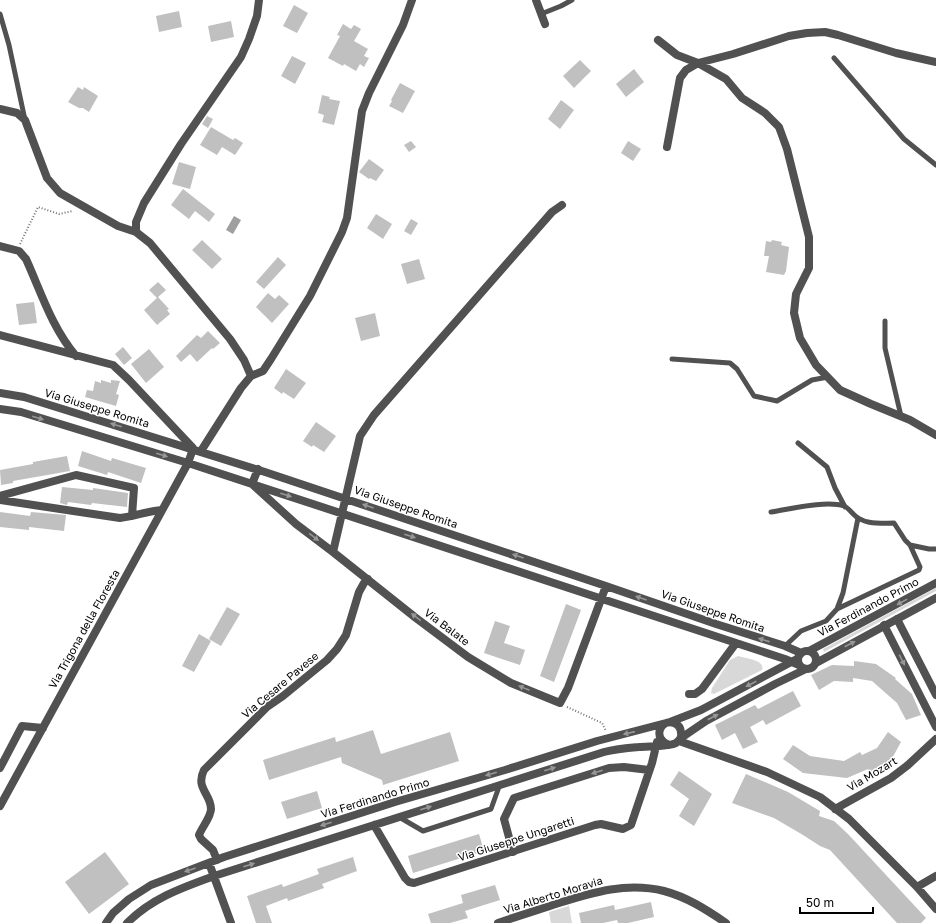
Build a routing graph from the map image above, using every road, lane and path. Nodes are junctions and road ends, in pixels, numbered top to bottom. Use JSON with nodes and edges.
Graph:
{"nodes":[{"id":1,"x":259,"y":0,"type":"edge"},
{"id":2,"x":412,"y":0,"type":"edge"},
{"id":3,"x":536,"y":0,"type":"edge"},
{"id":4,"x":572,"y":0,"type":"edge"},
{"id":5,"x":0,"y":14,"type":"edge"},
{"id":6,"x":541,"y":14,"type":"junction"},
{"id":7,"x":545,"y":24,"type":"dead end"},
{"id":8,"x":658,"y":40,"type":"dead end"},
{"id":9,"x":834,"y":58,"type":"dead end"},
{"id":10,"x":936,"y":62,"type":"edge"},
{"id":11,"x":698,"y":63,"type":"junction"},
{"id":12,"x":0,"y":109,"type":"edge"},
{"id":13,"x":25,"y":120,"type":"junction"},
{"id":14,"x":667,"y":147,"type":"dead end"},
{"id":15,"x":936,"y":165,"type":"edge"},
{"id":16,"x":562,"y":205,"type":"dead end"},
{"id":17,"x":86,"y":208,"type":"junction"},
{"id":18,"x":136,"y":232,"type":"junction"},
{"id":19,"x":0,"y":246,"type":"edge"},
{"id":20,"x":19,"y":251,"type":"junction"},
{"id":21,"x":885,"y":321,"type":"dead end"},
{"id":22,"x":0,"y":335,"type":"edge"},
{"id":23,"x":76,"y":356,"type":"junction"},
{"id":24,"x":672,"y":359,"type":"dead end"},
{"id":25,"x":251,"y":376,"type":"junction"},
{"id":26,"x":828,"y":377,"type":"junction"},
{"id":27,"x":0,"y":393,"type":"edge"},
{"id":28,"x":24,"y":397,"type":"junction"},
{"id":29,"x":0,"y":409,"type":"edge"},
{"id":30,"x":21,"y":412,"type":"junction"},
{"id":31,"x":901,"y":416,"type":"junction"},
{"id":32,"x":936,"y":435,"type":"edge"},
{"id":33,"x":798,"y":443,"type":"dead end"},
{"id":34,"x":197,"y":450,"type":"junction"},
{"id":35,"x":188,"y":463,"type":"junction"},
{"id":36,"x":258,"y":470,"type":"junction"},
{"id":37,"x":252,"y":484,"type":"junction"},
{"id":38,"x":0,"y":496,"type":"edge"},
{"id":39,"x":344,"y":498,"type":"junction"},
{"id":40,"x":0,"y":500,"type":"edge"},
{"id":41,"x":845,"y":507,"type":"junction"},
{"id":42,"x":162,"y":510,"type":"junction"},
{"id":43,"x":771,"y":512,"type":"dead end"},
{"id":44,"x":341,"y":513,"type":"junction"},
{"id":45,"x":132,"y":516,"type":"junction"},
{"id":46,"x":858,"y":518,"type":"junction"},
{"id":47,"x":910,"y":545,"type":"junction"},
{"id":48,"x":936,"y":549,"type":"edge"},
{"id":49,"x":333,"y":552,"type":"junction"},
{"id":50,"x":554,"y":568,"type":"junction"},
{"id":51,"x":368,"y":579,"type":"junction"},
{"id":52,"x":549,"y":581,"type":"junction"},
{"id":53,"x":936,"y":583,"type":"edge"},
{"id":54,"x":606,"y":586,"type":"junction"},
{"id":55,"x":600,"y":598,"type":"junction"},
{"id":56,"x":936,"y":598,"type":"edge"},
{"id":57,"x":837,"y":609,"type":"junction"},
{"id":58,"x":897,"y":619,"type":"junction"},
{"id":59,"x":716,"y":624,"type":"junction"},
{"id":60,"x":884,"y":625,"type":"junction"},
{"id":61,"x":712,"y":635,"type":"junction"},
{"id":62,"x":736,"y":643,"type":"junction"},
{"id":63,"x":785,"y":646,"type":"junction"},
{"id":64,"x":754,"y":649,"type":"junction"},
{"id":65,"x":810,"y":651,"type":"junction"},
{"id":66,"x":799,"y":662,"type":"junction"},
{"id":67,"x":816,"y":663,"type":"junction"},
{"id":68,"x":770,"y":674,"type":"junction"},
{"id":69,"x":689,"y":694,"type":"dead end"},
{"id":70,"x":936,"y":695,"type":"edge"},
{"id":71,"x":560,"y":703,"type":"junction"},
{"id":72,"x":668,"y":723,"type":"junction"},
{"id":73,"x":936,"y":727,"type":"edge"},
{"id":74,"x":43,"y":728,"type":"junction"},
{"id":75,"x":659,"y":735,"type":"junction"},
{"id":76,"x":609,"y":738,"type":"junction"},
{"id":77,"x":936,"y":739,"type":"edge"},
{"id":78,"x":675,"y":742,"type":"junction"},
{"id":79,"x":656,"y":746,"type":"junction"},
{"id":80,"x":523,"y":765,"type":"junction"},
{"id":81,"x":650,"y":767,"type":"junction"},
{"id":82,"x":0,"y":768,"type":"edge"},
{"id":83,"x":505,"y":770,"type":"junction"},
{"id":84,"x":527,"y":776,"type":"junction"},
{"id":85,"x":509,"y":782,"type":"junction"},
{"id":86,"x":500,"y":784,"type":"junction"},
{"id":87,"x":395,"y":802,"type":"junction"},
{"id":88,"x":0,"y":806,"type":"edge"},
{"id":89,"x":835,"y":809,"type":"junction"},
{"id":90,"x":358,"y":814,"type":"junction"},
{"id":91,"x":399,"y":817,"type":"junction"},
{"id":92,"x":374,"y":825,"type":"junction"},
{"id":93,"x":363,"y":828,"type":"junction"},
{"id":94,"x":513,"y":852,"type":"junction"},
{"id":95,"x":221,"y":858,"type":"junction"},
{"id":96,"x":209,"y":863,"type":"junction"},
{"id":97,"x":229,"y":872,"type":"junction"},
{"id":98,"x":214,"y":876,"type":"junction"},
{"id":99,"x":936,"y":876,"type":"edge"},
{"id":100,"x":917,"y":887,"type":"junction"},
{"id":101,"x":936,"y":909,"type":"edge"},
{"id":102,"x":106,"y":923,"type":"edge"},
{"id":103,"x":127,"y":923,"type":"edge"},
{"id":104,"x":231,"y":923,"type":"edge"},
{"id":105,"x":498,"y":923,"type":"edge"},
{"id":106,"x":726,"y":923,"type":"edge"}],
"edges":[{"from":1,"to":18,"type":"street"},
{"from":2,"to":25,"type":"street","name":"Via Trigona della Floresta"},
{"from":3,"to":6,"type":"street"},
{"from":4,"to":6,"type":"lane"},
{"from":5,"to":13,"type":"lane"},
{"from":6,"to":7,"type":"street"},
{"from":8,"to":11,"type":"street"},
{"from":9,"to":15,"type":"lane"},
{"from":10,"to":11,"type":"street"},
{"from":11,"to":14,"type":"street"},
{"from":11,"to":26,"type":"street"},
{"from":12,"to":13,"type":"street"},
{"from":13,"to":17,"type":"street"},
{"from":16,"to":39,"type":"street"},
{"from":17,"to":18,"type":"street"},
{"from":17,"to":20,"type":"path"},
{"from":18,"to":25,"type":"street"},
{"from":19,"to":20,"type":"street"},
{"from":20,"to":23,"type":"street"},
{"from":21,"to":31,"type":"lane"},
{"from":22,"to":23,"type":"street"},
{"from":23,"to":34,"type":"street"},
{"from":24,"to":26,"type":"lane"},
{"from":25,"to":34,"type":"street","name":"Via Trigona della Floresta"},
{"from":26,"to":31,"type":"street"},
{"from":27,"to":28,"type":"street","name":"Via Giuseppe Romita"},
{"from":28,"to":30,"type":"street"},
{"from":34,"to":28,"type":"street","name":"Via Giuseppe Romita","one_way":true},
{"from":29,"to":30,"type":"street","name":"Via Giuseppe Romita"},
{"from":30,"to":35,"type":"street","name":"Via Giuseppe Romita","one_way":true},
{"from":31,"to":32,"type":"street"},
{"from":33,"to":41,"type":"lane"},
{"from":34,"to":35,"type":"street","name":"Via Trigona della Floresta"},
{"from":34,"to":36,"type":"street","name":"Via Giuseppe Romita"},
{"from":35,"to":37,"type":"street","name":"Via Giuseppe Romita"},
{"from":35,"to":42,"type":"street","name":"Via Trigona della Floresta"},
{"from":36,"to":37,"type":"street"},
{"from":36,"to":39,"type":"street","name":"Via Giuseppe Romita"},
{"from":37,"to":44,"type":"street","name":"Via Giuseppe Romita","one_way":true},
{"from":37,"to":49,"type":"street","name":"Via Balate","one_way":true},
{"from":38,"to":45,"type":"street"},
{"from":39,"to":44,"type":"street"},
{"from":50,"to":39,"type":"street","name":"Via Giuseppe Romita","one_way":true},
{"from":40,"to":45,"type":"street"},
{"from":41,"to":43,"type":"lane"},
{"from":41,"to":46,"type":"lane"},
{"from":42,"to":45,"type":"street"},
{"from":42,"to":74,"type":"street","name":"Via Trigona della Floresta"},
{"from":44,"to":49,"type":"street"},
{"from":44,"to":52,"type":"street","name":"Via Giuseppe Romita","one_way":true},
{"from":46,"to":47,"type":"lane"},
{"from":46,"to":57,"type":"lane"},
{"from":47,"to":48,"type":"lane"},
{"from":47,"to":57,"type":"lane"},
{"from":49,"to":51,"type":"street","name":"Via Balate"},
{"from":50,"to":52,"type":"street"},
{"from":50,"to":54,"type":"street","name":"Via Giuseppe Romita"},
{"from":71,"to":51,"type":"street","name":"Via Balate","one_way":true},
{"from":51,"to":95,"type":"street","name":"Via Cesare Pavese"},
{"from":52,"to":55,"type":"street","name":"Via Giuseppe Romita"},
{"from":53,"to":65,"type":"street","name":"Via Ferdinando Primo","one_way":true},
{"from":54,"to":55,"type":"street"},
{"from":59,"to":54,"type":"street","name":"Via Giuseppe Romita","one_way":true},
{"from":55,"to":61,"type":"street","name":"Via Giuseppe Romita"},
{"from":55,"to":71,"type":"street"},
{"from":56,"to":58,"type":"street"},
{"from":57,"to":63,"type":"lane"},
{"from":58,"to":60,"type":"street"},
{"from":58,"to":70,"type":"street"},
{"from":59,"to":61,"type":"street"},
{"from":63,"to":59,"type":"street","name":"Via Giuseppe Romita","one_way":true},
{"from":67,"to":60,"type":"street","one_way":true},
{"from":60,"to":73,"type":"street","one_way":true},
{"from":61,"to":62,"type":"street","name":"Via Giuseppe Romita"},
{"from":62,"to":64,"type":"street","name":"Via Giuseppe Romita"},
{"from":62,"to":69,"type":"street"},
{"from":63,"to":66,"type":"street","name":"Via Giuseppe Romita"},
{"from":64,"to":66,"type":"street","name":"Via Giuseppe Romita"},
{"from":64,"to":68,"type":"street"},
{"from":65,"to":66,"type":"street","name":"Via Ferdinando Primo"},
{"from":65,"to":67,"type":"street"},
{"from":66,"to":67,"type":"street"},
{"from":66,"to":68,"type":"street","name":"Via Ferdinando Primo"},
{"from":78,"to":66,"type":"street","one_way":true},
{"from":68,"to":72,"type":"street","name":"Via Ferdinando Primo","one_way":true},
{"from":71,"to":76,"type":"path"},
{"from":72,"to":75,"type":"street"},
{"from":72,"to":76,"type":"street","name":"Via Ferdinando Primo","one_way":true},
{"from":72,"to":78,"type":"street"},
{"from":74,"to":82,"type":"street"},
{"from":74,"to":88,"type":"street","name":"Via Trigona della Floresta"},
{"from":75,"to":78,"type":"street"},
{"from":75,"to":79,"type":"street"},
{"from":76,"to":80,"type":"street","name":"Via Ferdinando Primo"},
{"from":77,"to":89,"type":"street","name":"Via Mozart"},
{"from":78,"to":79,"type":"street"},
{"from":78,"to":81,"type":"street"},
{"from":78,"to":89,"type":"street"},
{"from":79,"to":81,"type":"street"},
{"from":84,"to":79,"type":"street","one_way":true},
{"from":80,"to":83,"type":"street","name":"Via Ferdinando Primo"},
{"from":80,"to":84,"type":"street"},
{"from":81,"to":94,"type":"street","name":"Via Giuseppe Ungaretti"},
{"from":81,"to":94,"type":"street","one_way":true},
{"from":83,"to":85,"type":"street"},
{"from":83,"to":87,"type":"street","name":"Via Ferdinando Primo","one_way":true},
{"from":84,"to":85,"type":"street"},
{"from":85,"to":86,"type":"street"},
{"from":91,"to":86,"type":"street","one_way":true},
{"from":86,"to":91,"type":"lane"},
{"from":87,"to":90,"type":"street","name":"Via Ferdinando Primo"},
{"from":87,"to":91,"type":"street"},
{"from":89,"to":100,"type":"street"},
{"from":90,"to":93,"type":"street"},
{"from":90,"to":95,"type":"street","name":"Via Ferdinando Primo","one_way":true},
{"from":91,"to":92,"type":"street"},
{"from":92,"to":93,"type":"street"},
{"from":92,"to":94,"type":"street","name":"Via Giuseppe Ungaretti"},
{"from":97,"to":93,"type":"street","one_way":true},
{"from":95,"to":96,"type":"street","name":"Via Ferdinando Primo"},
{"from":95,"to":97,"type":"street"},
{"from":96,"to":98,"type":"street"},
{"from":96,"to":102,"type":"street","name":"Via Ferdinando Primo","one_way":true},
{"from":97,"to":98,"type":"street"},
{"from":98,"to":103,"type":"street"},
{"from":98,"to":104,"type":"street"},
{"from":99,"to":100,"type":"street"},
{"from":100,"to":101,"type":"street"},
{"from":105,"to":106,"type":"street","name":"Via Alberto Moravia"}]}
